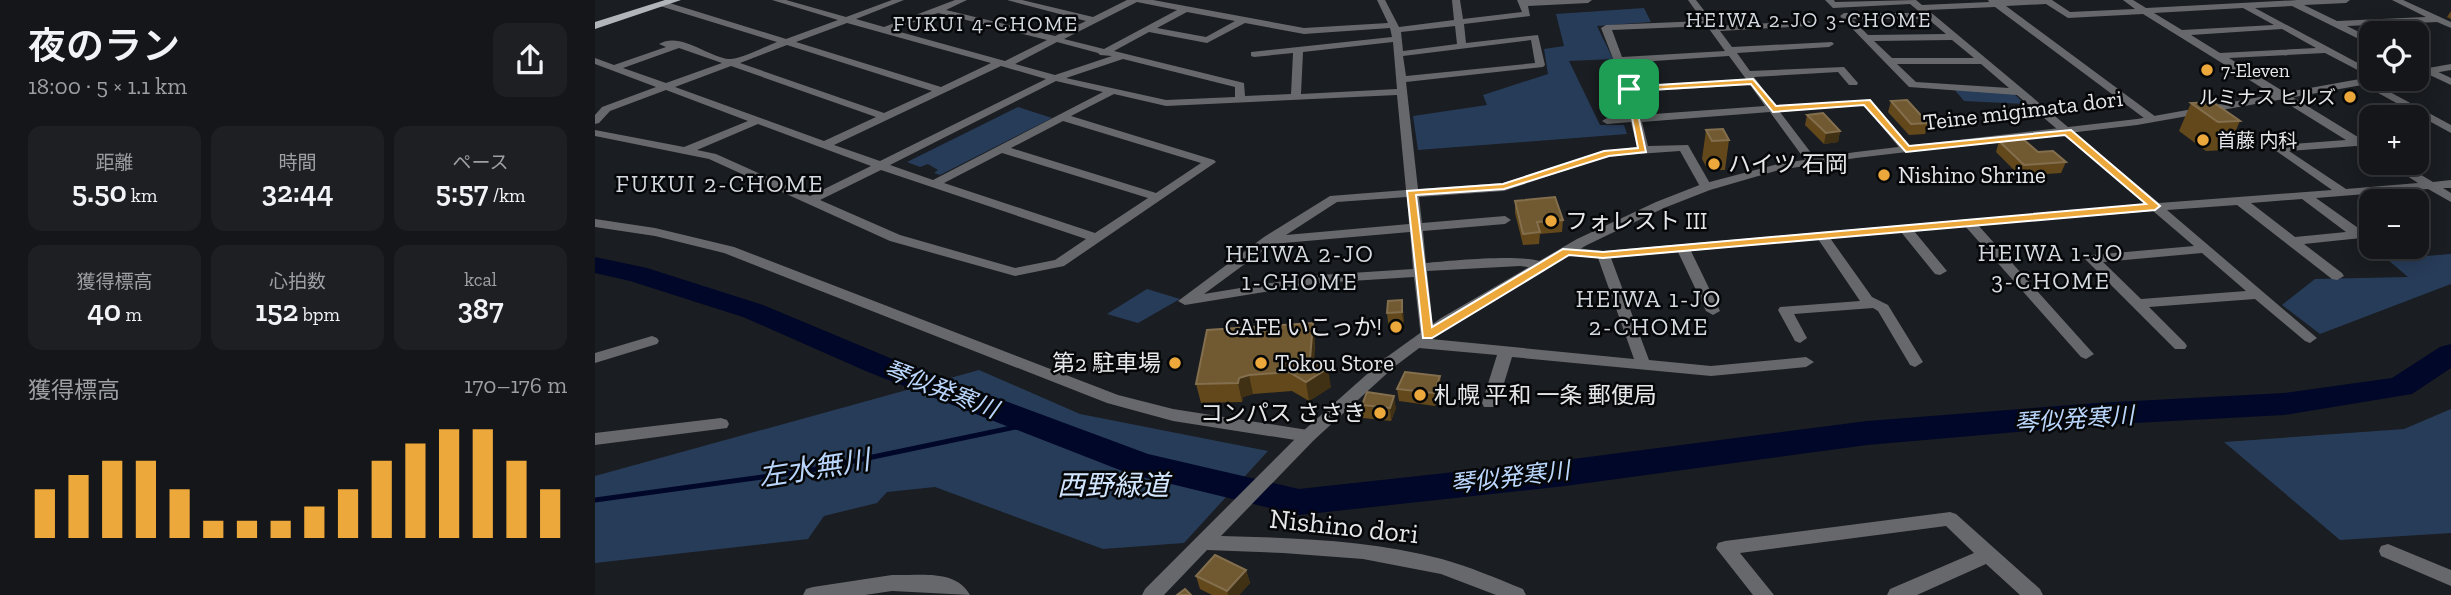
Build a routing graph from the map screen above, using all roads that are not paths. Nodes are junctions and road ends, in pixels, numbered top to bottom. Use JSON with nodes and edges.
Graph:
{"nodes":[{"id":1,"x":676,"y":0,"type":"edge"},
{"id":2,"x":776,"y":0,"type":"edge"},
{"id":3,"x":901,"y":0,"type":"edge"},
{"id":4,"x":963,"y":0,"type":"edge"},
{"id":5,"x":1011,"y":0,"type":"edge"},
{"id":6,"x":1133,"y":0,"type":"edge"},
{"id":7,"x":1381,"y":0,"type":"edge"},
{"id":8,"x":1457,"y":0,"type":"edge"},
{"id":9,"x":1578,"y":0,"type":"edge"},
{"id":10,"x":1588,"y":0,"type":"edge"},
{"id":11,"x":1692,"y":0,"type":"edge"},
{"id":12,"x":1829,"y":0,"type":"edge"},
{"id":13,"x":2127,"y":0,"type":"edge"},
{"id":14,"x":2234,"y":0,"type":"edge"},
{"id":15,"x":2346,"y":0,"type":"edge"},
{"id":16,"x":2396,"y":0,"type":"edge"},
{"id":17,"x":2047,"y":1,"type":"edge"},
{"id":18,"x":2291,"y":1,"type":"edge"},
{"id":19,"x":1522,"y":2,"type":"edge"},
{"id":20,"x":1994,"y":2,"type":"edge"},
{"id":21,"x":1915,"y":3,"type":"edge"},
{"id":22,"x":663,"y":4,"type":"junction"},
{"id":23,"x":2246,"y":6,"type":"junction"},
{"id":24,"x":1185,"y":9,"type":"junction"},
{"id":25,"x":937,"y":10,"type":"junction"},
{"id":26,"x":2146,"y":11,"type":"junction"},
{"id":27,"x":1930,"y":16,"type":"junction"},
{"id":28,"x":850,"y":19,"type":"junction"},
{"id":29,"x":1243,"y":19,"type":"junction"},
{"id":30,"x":2438,"y":19,"type":"junction"},
{"id":31,"x":1094,"y":20,"type":"junction"},
{"id":32,"x":1459,"y":23,"type":"junction"},
{"id":33,"x":1806,"y":23,"type":"dead end"},
{"id":34,"x":2336,"y":24,"type":"junction"},
{"id":35,"x":2451,"y":25,"type":"edge"},
{"id":36,"x":595,"y":26,"type":"edge"},
{"id":37,"x":1712,"y":26,"type":"junction"},
{"id":38,"x":2283,"y":27,"type":"junction"},
{"id":39,"x":1147,"y":29,"type":"junction"},
{"id":40,"x":885,"y":30,"type":"junction"},
{"id":41,"x":1395,"y":31,"type":"junction"},
{"id":42,"x":2181,"y":33,"type":"junction"},
{"id":43,"x":2359,"y":36,"type":"edge"},
{"id":44,"x":1956,"y":37,"type":"junction"},
{"id":45,"x":1866,"y":38,"type":"junction"},
{"id":46,"x":789,"y":41,"type":"junction"},
{"id":47,"x":1053,"y":41,"type":"junction"},
{"id":48,"x":664,"y":44,"type":"dead end"},
{"id":49,"x":1829,"y":44,"type":"dead end"},
{"id":50,"x":680,"y":45,"type":"junction"},
{"id":51,"x":1462,"y":46,"type":"junction"},
{"id":52,"x":1298,"y":49,"type":"junction"},
{"id":53,"x":2326,"y":50,"type":"junction"},
{"id":54,"x":1731,"y":51,"type":"junction"},
{"id":55,"x":1103,"y":53,"type":"junction"},
{"id":56,"x":1254,"y":54,"type":"dead end"},
{"id":57,"x":1398,"y":54,"type":"junction"},
{"id":58,"x":2219,"y":56,"type":"junction"},
{"id":59,"x":1119,"y":57,"type":"junction"},
{"id":60,"x":1618,"y":60,"type":"junction"},
{"id":61,"x":595,"y":61,"type":"edge"},
{"id":62,"x":1889,"y":61,"type":"junction"},
{"id":63,"x":1983,"y":61,"type":"junction"},
{"id":64,"x":730,"y":63,"type":"junction"},
{"id":65,"x":1003,"y":63,"type":"junction"},
{"id":66,"x":2451,"y":67,"type":"edge"},
{"id":67,"x":614,"y":68,"type":"junction"},
{"id":68,"x":2429,"y":71,"type":"joint"},
{"id":69,"x":2359,"y":72,"type":"edge"},
{"id":70,"x":1055,"y":78,"type":"junction"},
{"id":71,"x":1751,"y":78,"type":"junction"},
{"id":72,"x":2359,"y":80,"type":"edge"},
{"id":73,"x":2451,"y":82,"type":"edge"},
{"id":74,"x":1853,"y":83,"type":"dead end"},
{"id":75,"x":1401,"y":86,"type":"junction"},
{"id":76,"x":663,"y":88,"type":"junction"},
{"id":77,"x":1629,"y":89,"type":"junction"},
{"id":78,"x":941,"y":90,"type":"junction"},
{"id":79,"x":1112,"y":91,"type":"junction"},
{"id":80,"x":2389,"y":91,"type":"edge"},
{"id":81,"x":2020,"y":92,"type":"junction"},
{"id":82,"x":2282,"y":95,"type":"junction"},
{"id":83,"x":1296,"y":97,"type":"junction"},
{"id":84,"x":1240,"y":100,"type":"junction"},
{"id":85,"x":601,"y":109,"type":"edge"},
{"id":86,"x":1773,"y":109,"type":"junction"},
{"id":87,"x":885,"y":117,"type":"junction"},
{"id":88,"x":1062,"y":117,"type":"junction"},
{"id":89,"x":2152,"y":118,"type":"junction"},
{"id":90,"x":1636,"y":119,"type":"junction"},
{"id":91,"x":595,"y":121,"type":"edge"},
{"id":92,"x":757,"y":121,"type":"junction"},
{"id":93,"x":1607,"y":121,"type":"dead end"},
{"id":94,"x":2451,"y":130,"type":"edge"},
{"id":95,"x":2067,"y":132,"type":"junction"},
{"id":96,"x":595,"y":133,"type":"edge"},
{"id":97,"x":2358,"y":142,"type":"joint"},
{"id":98,"x":824,"y":145,"type":"junction"},
{"id":99,"x":1002,"y":149,"type":"junction"},
{"id":100,"x":1906,"y":149,"type":"junction"},
{"id":101,"x":1643,"y":150,"type":"junction"},
{"id":102,"x":687,"y":151,"type":"junction"},
{"id":103,"x":1812,"y":162,"type":"junction"},
{"id":104,"x":880,"y":166,"type":"junction"},
{"id":105,"x":2412,"y":175,"type":"edge"},
{"id":106,"x":933,"y":184,"type":"junction"},
{"id":107,"x":2451,"y":184,"type":"edge"},
{"id":108,"x":2430,"y":186,"type":"junction"},
{"id":109,"x":1706,"y":187,"type":"junction"},
{"id":110,"x":2381,"y":189,"type":"edge"},
{"id":111,"x":2359,"y":191,"type":"edge"},
{"id":112,"x":2343,"y":192,"type":"junction"},
{"id":113,"x":1411,"y":193,"type":"junction"},
{"id":114,"x":2304,"y":195,"type":"junction"},
{"id":115,"x":1157,"y":197,"type":"junction"},
{"id":116,"x":2451,"y":198,"type":"edge"},
{"id":117,"x":811,"y":200,"type":"junction"},
{"id":118,"x":2239,"y":200,"type":"junction"},
{"id":119,"x":2155,"y":206,"type":"junction"},
{"id":120,"x":1505,"y":220,"type":"dead end"},
{"id":121,"x":1968,"y":222,"type":"junction"},
{"id":122,"x":595,"y":223,"type":"edge"},
{"id":123,"x":1905,"y":228,"type":"junction"},
{"id":124,"x":1415,"y":229,"type":"junction"},
{"id":125,"x":2359,"y":230,"type":"edge"},
{"id":126,"x":2359,"y":235,"type":"edge"},
{"id":127,"x":1821,"y":236,"type":"junction"},
{"id":128,"x":1096,"y":238,"type":"junction"},
{"id":129,"x":1269,"y":240,"type":"junction"},
{"id":130,"x":2292,"y":241,"type":"junction"},
{"id":131,"x":1683,"y":248,"type":"junction"},
{"id":132,"x":2206,"y":249,"type":"junction"},
{"id":133,"x":1567,"y":251,"type":"junction"},
{"id":134,"x":1603,"y":255,"type":"junction"},
{"id":135,"x":1543,"y":265,"type":"junction"},
{"id":136,"x":1418,"y":270,"type":"junction"},
{"id":137,"x":1940,"y":271,"type":"dead end"},
{"id":138,"x":2337,"y":276,"type":"dead end"},
{"id":139,"x":2259,"y":294,"type":"junction"},
{"id":140,"x":1875,"y":304,"type":"junction"},
{"id":141,"x":2137,"y":304,"type":"junction"},
{"id":142,"x":1713,"y":311,"type":"dead end"},
{"id":143,"x":1800,"y":338,"type":"dead end"},
{"id":144,"x":2310,"y":338,"type":"dead end"},
{"id":145,"x":1423,"y":339,"type":"junction"},
{"id":146,"x":652,"y":341,"type":"dead end"},
{"id":147,"x":2180,"y":346,"type":"dead end"},
{"id":148,"x":1506,"y":352,"type":"junction"},
{"id":149,"x":2086,"y":354,"type":"dead end"},
{"id":150,"x":595,"y":358,"type":"edge"},
{"id":151,"x":1806,"y":362,"type":"dead end"},
{"id":152,"x":1915,"y":362,"type":"dead end"},
{"id":153,"x":1643,"y":363,"type":"junction"},
{"id":154,"x":1490,"y":403,"type":"dead end"},
{"id":155,"x":720,"y":424,"type":"dead end"},
{"id":156,"x":1308,"y":436,"type":"junction"},
{"id":157,"x":595,"y":439,"type":"edge"},
{"id":158,"x":1203,"y":543,"type":"junction"},
{"id":159,"x":2388,"y":551,"type":"dead end"},
{"id":160,"x":1990,"y":554,"type":"junction"},
{"id":161,"x":2451,"y":578,"type":"edge"},
{"id":162,"x":1504,"y":593,"type":"edge"},
{"id":163,"x":813,"y":595,"type":"edge"},
{"id":164,"x":960,"y":595,"type":"edge"},
{"id":165,"x":1152,"y":595,"type":"edge"},
{"id":166,"x":1764,"y":595,"type":"edge"},
{"id":167,"x":1897,"y":595,"type":"edge"},
{"id":168,"x":2033,"y":595,"type":"edge"}],
"edges":[{"from":1,"to":22,"type":"main road"},
{"from":2,"to":28,"type":"street"},
{"from":3,"to":28,"type":"street"},
{"from":4,"to":25,"type":"street"},
{"from":5,"to":31,"type":"street"},
{"from":6,"to":24,"type":"street"},
{"from":6,"to":31,"type":"street"},
{"from":7,"to":41,"type":"street"},
{"from":8,"to":32,"type":"street"},
{"from":9,"to":10,"type":"street"},
{"from":9,"to":19,"type":"street"},
{"from":11,"to":37,"type":"street"},
{"from":12,"to":21,"type":"street"},
{"from":13,"to":26,"type":"street"},
{"from":14,"to":23,"type":"street"},
{"from":15,"to":18,"type":"street"},
{"from":16,"to":30,"type":"street"},
{"from":17,"to":20,"type":"street"},
{"from":17,"to":26,"type":"street"},
{"from":18,"to":23,"type":"street"},
{"from":18,"to":34,"type":"street"},
{"from":19,"to":32,"type":"street"},
{"from":20,"to":21,"type":"street"},
{"from":20,"to":89,"type":"street"},
{"from":21,"to":27,"type":"street"},
{"from":22,"to":36,"type":"main road"},
{"from":22,"to":46,"type":"street"},
{"from":23,"to":26,"type":"street"},
{"from":23,"to":38,"type":"street"},
{"from":24,"to":29,"type":"street"},
{"from":24,"to":39,"type":"street"},
{"from":25,"to":40,"type":"street"},
{"from":25,"to":47,"type":"street"},
{"from":26,"to":42,"type":"street"},
{"from":27,"to":44,"type":"street"},
{"from":27,"to":45,"type":"street"},
{"from":28,"to":40,"type":"street"},
{"from":28,"to":46,"type":"street"},
{"from":29,"to":39,"type":"street"},
{"from":29,"to":41,"type":"street"},
{"from":30,"to":34,"type":"street"},
{"from":30,"to":35,"type":"street"},
{"from":31,"to":47,"type":"street"},
{"from":32,"to":41,"type":"street"},
{"from":32,"to":51,"type":"street"},
{"from":33,"to":37,"type":"street"},
{"from":34,"to":43,"type":"street"},
{"from":37,"to":54,"type":"street"},
{"from":37,"to":60,"type":"street"},
{"from":38,"to":42,"type":"street"},
{"from":38,"to":53,"type":"street"},
{"from":39,"to":55,"type":"street"},
{"from":40,"to":65,"type":"street"},
{"from":41,"to":52,"type":"street"},
{"from":41,"to":57,"type":"street"},
{"from":42,"to":58,"type":"street"},
{"from":44,"to":45,"type":"street"},
{"from":44,"to":63,"type":"street"},
{"from":45,"to":62,"type":"street"},
{"from":46,"to":64,"type":"street"},
{"from":46,"to":78,"type":"street"},
{"from":47,"to":55,"type":"street"},
{"from":47,"to":65,"type":"street"},
{"from":48,"to":50,"type":"street"},
{"from":49,"to":54,"type":"street"},
{"from":50,"to":64,"type":"street"},
{"from":50,"to":67,"type":"street"},
{"from":51,"to":57,"type":"street"},
{"from":51,"to":75,"type":"street"},
{"from":52,"to":56,"type":"street"},
{"from":52,"to":83,"type":"street"},
{"from":53,"to":58,"type":"street"},
{"from":53,"to":69,"type":"street"},
{"from":54,"to":60,"type":"street"},
{"from":54,"to":71,"type":"street"},
{"from":55,"to":59,"type":"street"},
{"from":57,"to":75,"type":"street"},
{"from":58,"to":82,"type":"street"},
{"from":59,"to":70,"type":"street"},
{"from":59,"to":84,"type":"street"},
{"from":60,"to":77,"type":"street"},
{"from":61,"to":67,"type":"street"},
{"from":62,"to":63,"type":"street"},
{"from":62,"to":81,"type":"street"},
{"from":63,"to":81,"type":"street"},
{"from":64,"to":76,"type":"street"},
{"from":64,"to":87,"type":"street"},
{"from":65,"to":70,"type":"street"},
{"from":65,"to":78,"type":"street"},
{"from":66,"to":68,"type":"street"},
{"from":67,"to":76,"type":"street"},
{"from":68,"to":73,"type":"street"},
{"from":70,"to":79,"type":"street"},
{"from":70,"to":104,"type":"street"},
{"from":71,"to":74,"type":"street"},
{"from":71,"to":77,"type":"street"},
{"from":71,"to":86,"type":"street"},
{"from":72,"to":82,"type":"street","name":"Teine migimata dori"},
{"from":75,"to":83,"type":"street"},
{"from":75,"to":113,"type":"street"},
{"from":76,"to":85,"type":"street"},
{"from":76,"to":92,"type":"street"},
{"from":77,"to":90,"type":"street"},
{"from":78,"to":87,"type":"street"},
{"from":79,"to":84,"type":"street"},
{"from":79,"to":88,"type":"street"},
{"from":80,"to":94,"type":"street"},
{"from":81,"to":95,"type":"street"},
{"from":82,"to":89,"type":"street","name":"Teine migimata dori"},
{"from":82,"to":97,"type":"street"},
{"from":83,"to":84,"type":"street"},
{"from":85,"to":91,"type":"street"},
{"from":86,"to":90,"type":"street"},
{"from":86,"to":100,"type":"street"},
{"from":86,"to":103,"type":"street"},
{"from":87,"to":98,"type":"street"},
{"from":88,"to":99,"type":"street"},
{"from":88,"to":115,"type":"street"},
{"from":89,"to":95,"type":"street","name":"Teine migimata dori"},
{"from":90,"to":93,"type":"street"},
{"from":90,"to":101,"type":"street"},
{"from":92,"to":98,"type":"street"},
{"from":92,"to":102,"type":"street"},
{"from":95,"to":100,"type":"street","name":"Teine migimata dori"},
{"from":95,"to":119,"type":"street"},
{"from":96,"to":102,"type":"street"},
{"from":97,"to":112,"type":"street"},
{"from":98,"to":104,"type":"street"},
{"from":99,"to":106,"type":"street"},
{"from":99,"to":115,"type":"street"},
{"from":100,"to":103,"type":"street","name":"Teine migimata dori"},
{"from":101,"to":109,"type":"street"},
{"from":101,"to":113,"type":"street"},
{"from":102,"to":117,"type":"street"},
{"from":103,"to":109,"type":"street","name":"Teine migimata dori"},
{"from":104,"to":106,"type":"street"},
{"from":104,"to":117,"type":"street"},
{"from":105,"to":108,"type":"street"},
{"from":106,"to":128,"type":"street"},
{"from":107,"to":108,"type":"street"},
{"from":108,"to":110,"type":"street"},
{"from":108,"to":116,"type":"street"},
{"from":109,"to":133,"type":"street","name":"Teine migimata dori"},
{"from":111,"to":112,"type":"street"},
{"from":112,"to":114,"type":"street"},
{"from":113,"to":124,"type":"street"},
{"from":113,"to":129,"type":"street"},
{"from":114,"to":118,"type":"street"},
{"from":114,"to":125,"type":"street"},
{"from":115,"to":128,"type":"street"},
{"from":117,"to":128,"type":"street"},
{"from":118,"to":119,"type":"street"},
{"from":118,"to":130,"type":"street"},
{"from":119,"to":121,"type":"street"},
{"from":119,"to":132,"type":"street"},
{"from":120,"to":124,"type":"street"},
{"from":121,"to":123,"type":"street"},
{"from":121,"to":149,"type":"street"},
{"from":122,"to":156,"type":"street"},
{"from":123,"to":127,"type":"street"},
{"from":123,"to":137,"type":"street"},
{"from":124,"to":129,"type":"street"},
{"from":124,"to":136,"type":"street"},
{"from":126,"to":130,"type":"street"},
{"from":127,"to":131,"type":"street"},
{"from":127,"to":140,"type":"street"},
{"from":129,"to":136,"type":"street"},
{"from":130,"to":138,"type":"street"},
{"from":131,"to":134,"type":"street"},
{"from":131,"to":142,"type":"street"},
{"from":132,"to":139,"type":"street"},
{"from":132,"to":141,"type":"street"},
{"from":133,"to":134,"type":"street"},
{"from":133,"to":135,"type":"street","name":"Teine migimata dori"},
{"from":134,"to":153,"type":"street"},
{"from":135,"to":136,"type":"street"},
{"from":135,"to":145,"type":"street","name":"Teine migimata dori"},
{"from":136,"to":145,"type":"street"},
{"from":139,"to":141,"type":"street"},
{"from":139,"to":144,"type":"street"},
{"from":140,"to":143,"type":"street"},
{"from":140,"to":152,"type":"street"},
{"from":141,"to":147,"type":"street"},
{"from":145,"to":148,"type":"street"},
{"from":145,"to":156,"type":"street","name":"Teine migimata dori"},
{"from":146,"to":150,"type":"street"},
{"from":148,"to":153,"type":"street"},
{"from":148,"to":154,"type":"street"},
{"from":151,"to":153,"type":"street"},
{"from":155,"to":157,"type":"street"},
{"from":156,"to":158,"type":"street","name":"Teine migimata dori"},
{"from":158,"to":162,"type":"street","name":"Nishino dori"},
{"from":158,"to":165,"type":"street"},
{"from":159,"to":161,"type":"street"},
{"from":160,"to":166,"type":"street"},
{"from":160,"to":167,"type":"street"},
{"from":160,"to":168,"type":"street"},
{"from":163,"to":164,"type":"street"}]}
